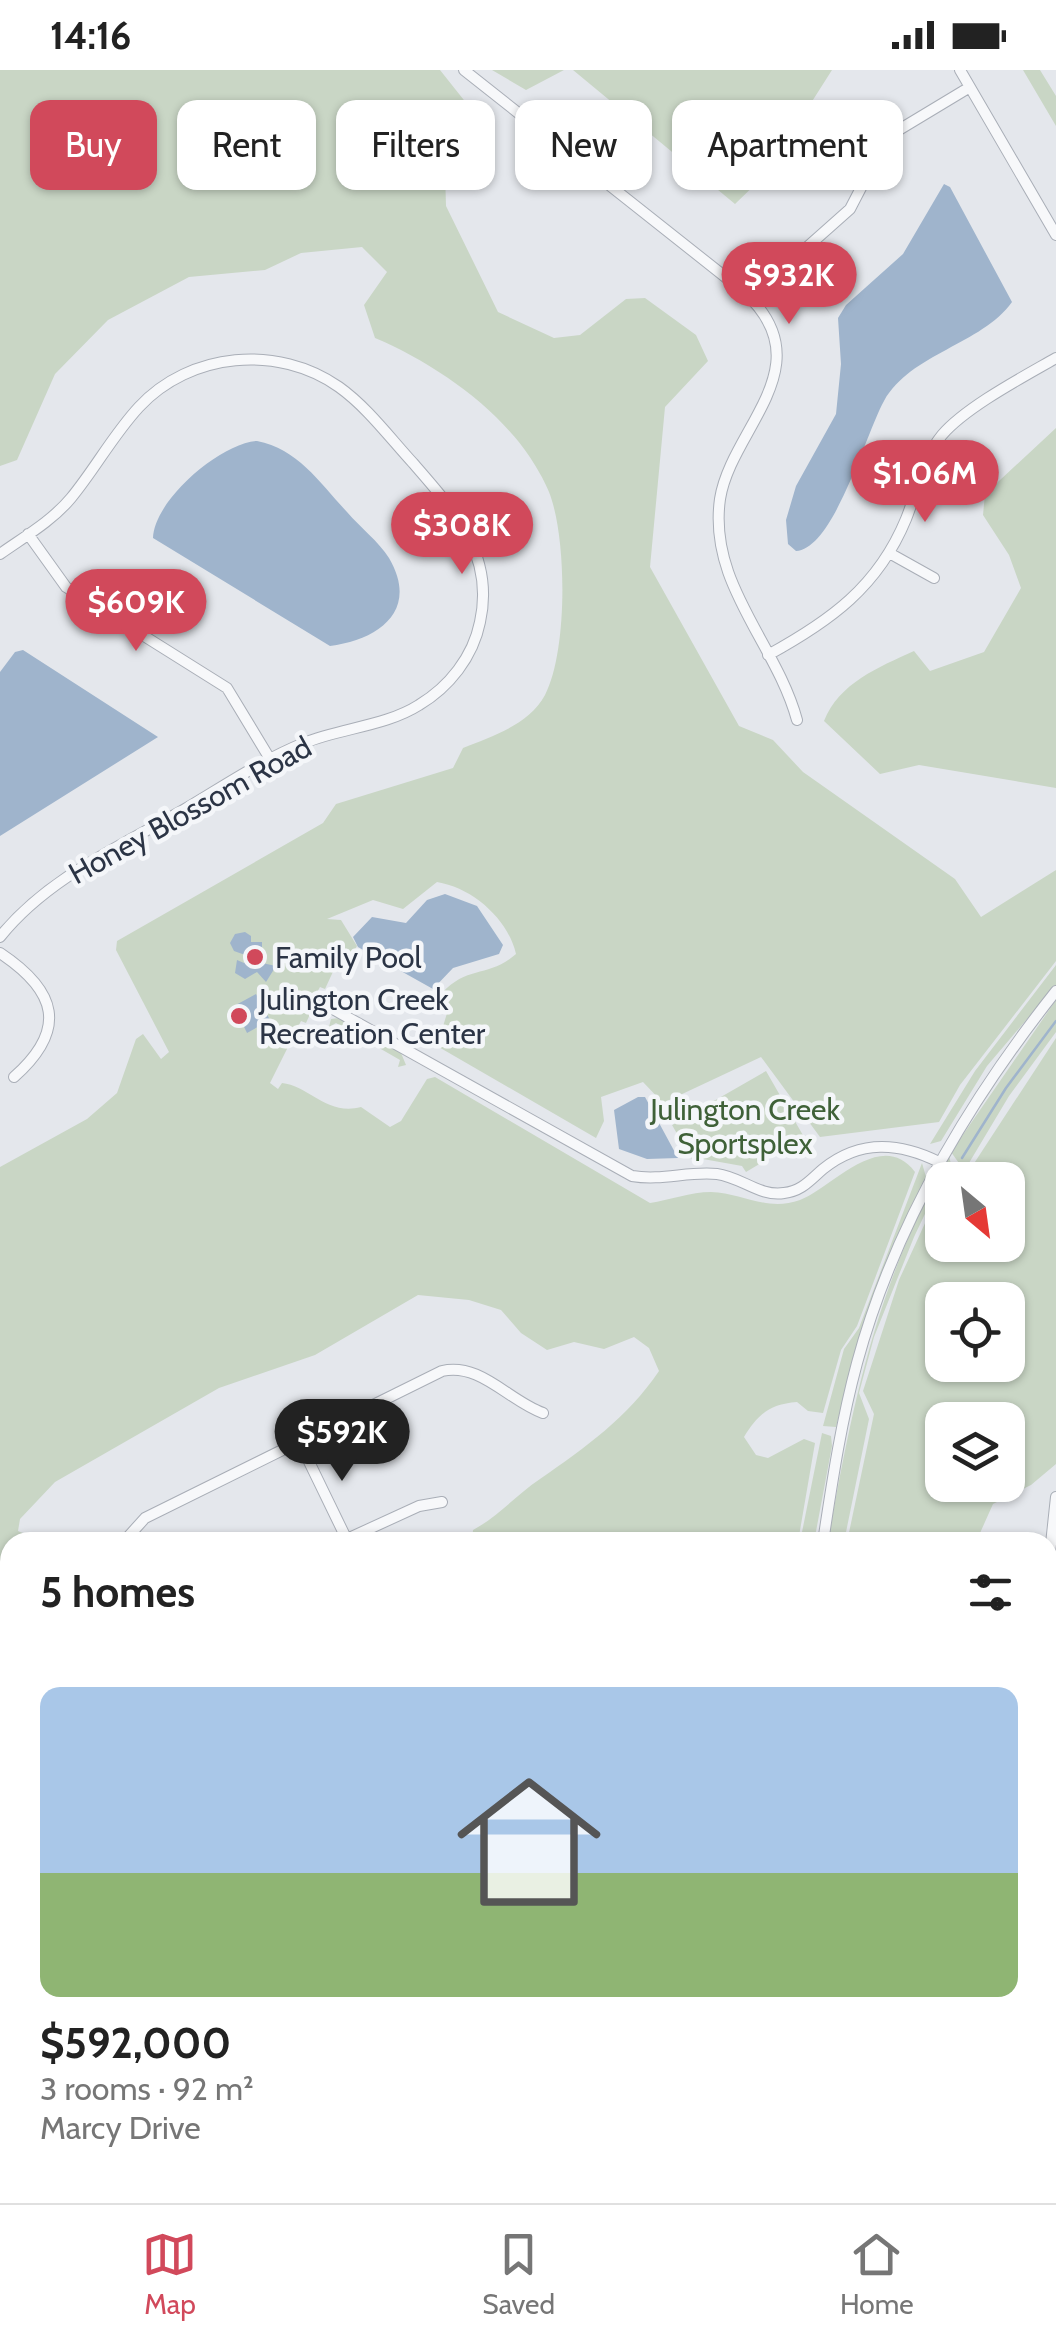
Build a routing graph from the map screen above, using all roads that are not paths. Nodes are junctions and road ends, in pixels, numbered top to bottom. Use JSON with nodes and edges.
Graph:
{"nodes":[{"id":1,"x":464,"y":70,"type":"edge"},
{"id":2,"x":960,"y":70,"type":"edge"},
{"id":3,"x":970,"y":87,"type":"junction"},
{"id":4,"x":1056,"y":235,"type":"edge"},
{"id":5,"x":750,"y":297,"type":"junction"},
{"id":6,"x":1056,"y":358,"type":"edge"},
{"id":7,"x":28,"y":534,"type":"junction"},
{"id":8,"x":0,"y":554,"type":"edge"},
{"id":9,"x":890,"y":554,"type":"junction"},
{"id":10,"x":934,"y":578,"type":"dead end"},
{"id":11,"x":768,"y":655,"type":"junction"},
{"id":12,"x":797,"y":720,"type":"dead end"},
{"id":13,"x":270,"y":758,"type":"junction"},
{"id":14,"x":0,"y":937,"type":"edge"},
{"id":15,"x":0,"y":953,"type":"edge"},
{"id":16,"x":1056,"y":991,"type":"edge"},
{"id":17,"x":332,"y":1008,"type":"dead end"},
{"id":18,"x":14,"y":1077,"type":"dead end"},
{"id":19,"x":939,"y":1162,"type":"joint"},
{"id":20,"x":925,"y":1192,"type":"edge"},
{"id":21,"x":543,"y":1413,"type":"dead end"},
{"id":22,"x":299,"y":1441,"type":"junction"},
{"id":23,"x":1056,"y":1496,"type":"edge"},
{"id":24,"x":442,"y":1502,"type":"dead end"},
{"id":25,"x":132,"y":1532,"type":"edge"},
{"id":26,"x":344,"y":1532,"type":"edge"},
{"id":27,"x":366,"y":1532,"type":"edge"},
{"id":28,"x":825,"y":1532,"type":"edge"},
{"id":29,"x":1052,"y":1532,"type":"edge"}],
"edges":[{"from":1,"to":5,"type":"street"},
{"from":2,"to":3,"type":"street"},
{"from":3,"to":4,"type":"street"},
{"from":3,"to":5,"type":"street"},
{"from":5,"to":11,"type":"street"},
{"from":6,"to":9,"type":"street"},
{"from":7,"to":8,"type":"street","name":"Honey Blossom Road"},
{"from":7,"to":13,"type":"street"},
{"from":7,"to":13,"type":"street","name":"Honey Blossom Road"},
{"from":9,"to":10,"type":"street"},
{"from":9,"to":11,"type":"street"},
{"from":11,"to":12,"type":"street"},
{"from":13,"to":14,"type":"street","name":"Honey Blossom Road"},
{"from":15,"to":18,"type":"street"},
{"from":16,"to":19,"type":"street"},
{"from":17,"to":19,"type":"street"},
{"from":20,"to":28,"type":"street"},
{"from":21,"to":22,"type":"street"},
{"from":22,"to":25,"type":"street"},
{"from":22,"to":26,"type":"street"},
{"from":23,"to":29,"type":"street"},
{"from":24,"to":27,"type":"street"}]}
